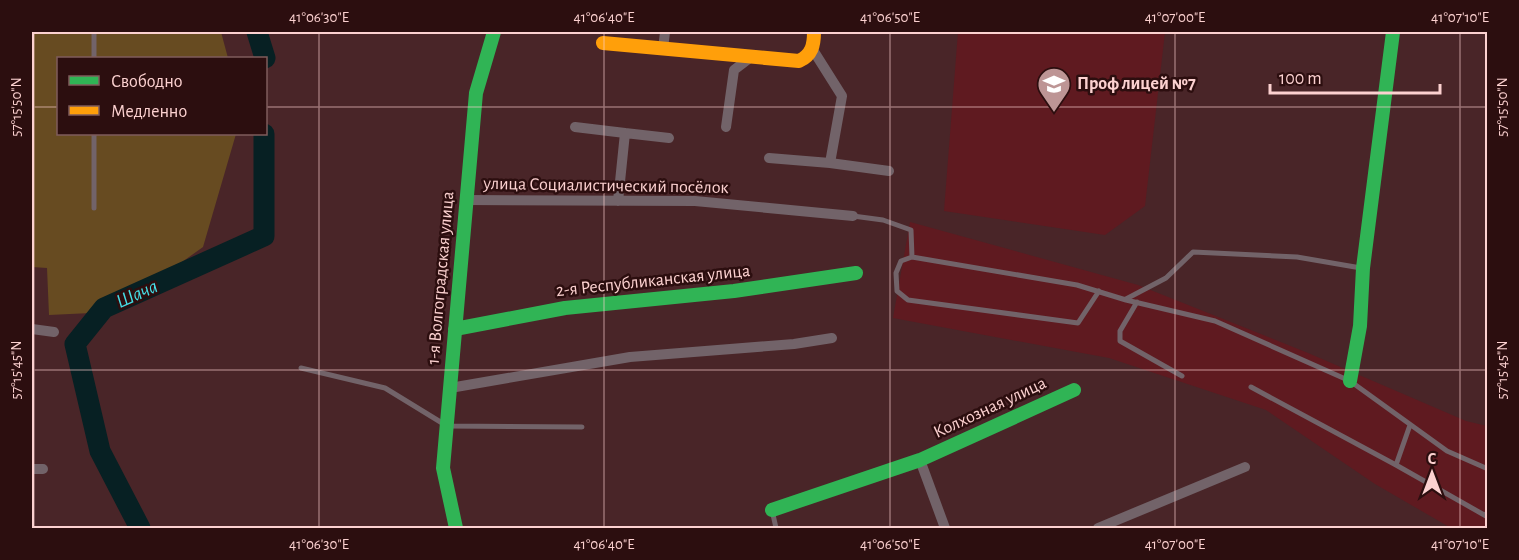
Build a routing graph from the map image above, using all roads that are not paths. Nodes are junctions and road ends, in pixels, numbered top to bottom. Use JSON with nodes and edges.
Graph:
{"nodes":[{"id":1,"x":93,"y":32,"type":"edge"},
{"id":2,"x":494,"y":32,"type":"edge"},
{"id":3,"x":665,"y":32,"type":"edge"},
{"id":4,"x":814,"y":32,"type":"edge"},
{"id":5,"x":1393,"y":32,"type":"edge"},
{"id":6,"x":603,"y":43,"type":"dead end"},
{"id":7,"x":663,"y":49,"type":"junction"},
{"id":8,"x":813,"y":50,"type":"junction"},
{"id":9,"x":93,"y":57,"type":"edge"},
{"id":10,"x":752,"y":57,"type":"junction"},
{"id":11,"x":574,"y":127,"type":"dead end"},
{"id":12,"x":726,"y":127,"type":"dead end"},
{"id":13,"x":625,"y":133,"type":"junction"},
{"id":14,"x":94,"y":135,"type":"edge"},
{"id":15,"x":669,"y":138,"type":"dead end"},
{"id":16,"x":769,"y":158,"type":"dead end"},
{"id":17,"x":830,"y":162,"type":"junction"},
{"id":18,"x":889,"y":171,"type":"dead end"},
{"id":19,"x":466,"y":200,"type":"junction"},
{"id":20,"x":618,"y":201,"type":"junction"},
{"id":21,"x":94,"y":208,"type":"dead end"},
{"id":22,"x":853,"y":216,"type":"joint"},
{"id":23,"x":912,"y":257,"type":"junction"},
{"id":24,"x":1363,"y":268,"type":"junction"},
{"id":25,"x":856,"y":273,"type":"dead end"},
{"id":26,"x":1099,"y":291,"type":"junction"},
{"id":27,"x":1126,"y":300,"type":"junction"},
{"id":28,"x":1137,"y":302,"type":"junction"},
{"id":29,"x":455,"y":328,"type":"junction"},
{"id":30,"x":32,"y":329,"type":"edge"},
{"id":31,"x":54,"y":332,"type":"dead end"},
{"id":32,"x":832,"y":338,"type":"dead end"},
{"id":33,"x":301,"y":368,"type":"dead end"},
{"id":34,"x":1182,"y":376,"type":"dead end"},
{"id":35,"x":1350,"y":381,"type":"junction"},
{"id":36,"x":1251,"y":387,"type":"dead end"},
{"id":37,"x":450,"y":388,"type":"junction"},
{"id":38,"x":1074,"y":390,"type":"dead end"},
{"id":39,"x":1410,"y":425,"type":"junction"},
{"id":40,"x":447,"y":426,"type":"junction"},
{"id":41,"x":582,"y":427,"type":"dead end"},
{"id":42,"x":920,"y":460,"type":"junction"},
{"id":43,"x":1396,"y":465,"type":"junction"},
{"id":44,"x":1245,"y":467,"type":"dead end"},
{"id":45,"x":32,"y":469,"type":"edge"},
{"id":46,"x":1488,"y":469,"type":"edge"},
{"id":47,"x":43,"y":470,"type":"dead end"},
{"id":48,"x":772,"y":510,"type":"joint"},
{"id":49,"x":1488,"y":510,"type":"edge"},
{"id":50,"x":456,"y":528,"type":"edge"},
{"id":51,"x":776,"y":528,"type":"edge"},
{"id":52,"x":945,"y":528,"type":"edge"},
{"id":53,"x":1098,"y":528,"type":"edge"}],
"edges":[{"from":1,"to":9,"type":"lane"},
{"from":2,"to":19,"type":"street","name":"1-я Волгоградская улица"},
{"from":3,"to":7,"type":"street"},
{"from":4,"to":8,"type":"street"},
{"from":5,"to":24,"type":"street"},
{"from":6,"to":7,"type":"street"},
{"from":7,"to":10,"type":"street"},
{"from":8,"to":10,"type":"street"},
{"from":8,"to":17,"type":"street"},
{"from":10,"to":12,"type":"street"},
{"from":11,"to":13,"type":"street"},
{"from":13,"to":15,"type":"street"},
{"from":13,"to":20,"type":"street"},
{"from":14,"to":21,"type":"lane"},
{"from":16,"to":17,"type":"street"},
{"from":17,"to":18,"type":"street"},
{"from":19,"to":20,"type":"street","name":"улица Социалистический посёлок"},
{"from":19,"to":29,"type":"street","name":"1-я Волгоградская улица"},
{"from":20,"to":22,"type":"street","name":"улица Социалистический посёлок"},
{"from":22,"to":23,"type":"lane"},
{"from":23,"to":26,"type":"lane"},
{"from":23,"to":26,"type":"lane"},
{"from":24,"to":27,"type":"lane"},
{"from":24,"to":35,"type":"street"},
{"from":25,"to":29,"type":"street","name":"2-я Республиканская улица"},
{"from":26,"to":27,"type":"lane"},
{"from":27,"to":28,"type":"lane"},
{"from":28,"to":34,"type":"lane"},
{"from":28,"to":35,"type":"lane"},
{"from":29,"to":37,"type":"street","name":"1-я Волгоградская улица"},
{"from":30,"to":31,"type":"street"},
{"from":32,"to":37,"type":"street"},
{"from":33,"to":40,"type":"lane"},
{"from":35,"to":39,"type":"lane"},
{"from":36,"to":43,"type":"lane"},
{"from":37,"to":40,"type":"street","name":"1-я Волгоградская улица"},
{"from":38,"to":42,"type":"street","name":"Колхозная улица"},
{"from":39,"to":43,"type":"lane"},
{"from":39,"to":46,"type":"lane"},
{"from":40,"to":41,"type":"lane"},
{"from":40,"to":50,"type":"street","name":"1-я Волгоградская улица"},
{"from":42,"to":48,"type":"street","name":"Колхозная улица"},
{"from":42,"to":52,"type":"street"},
{"from":43,"to":49,"type":"lane"},
{"from":44,"to":53,"type":"street"},
{"from":45,"to":47,"type":"street"},
{"from":48,"to":51,"type":"lane"}]}
